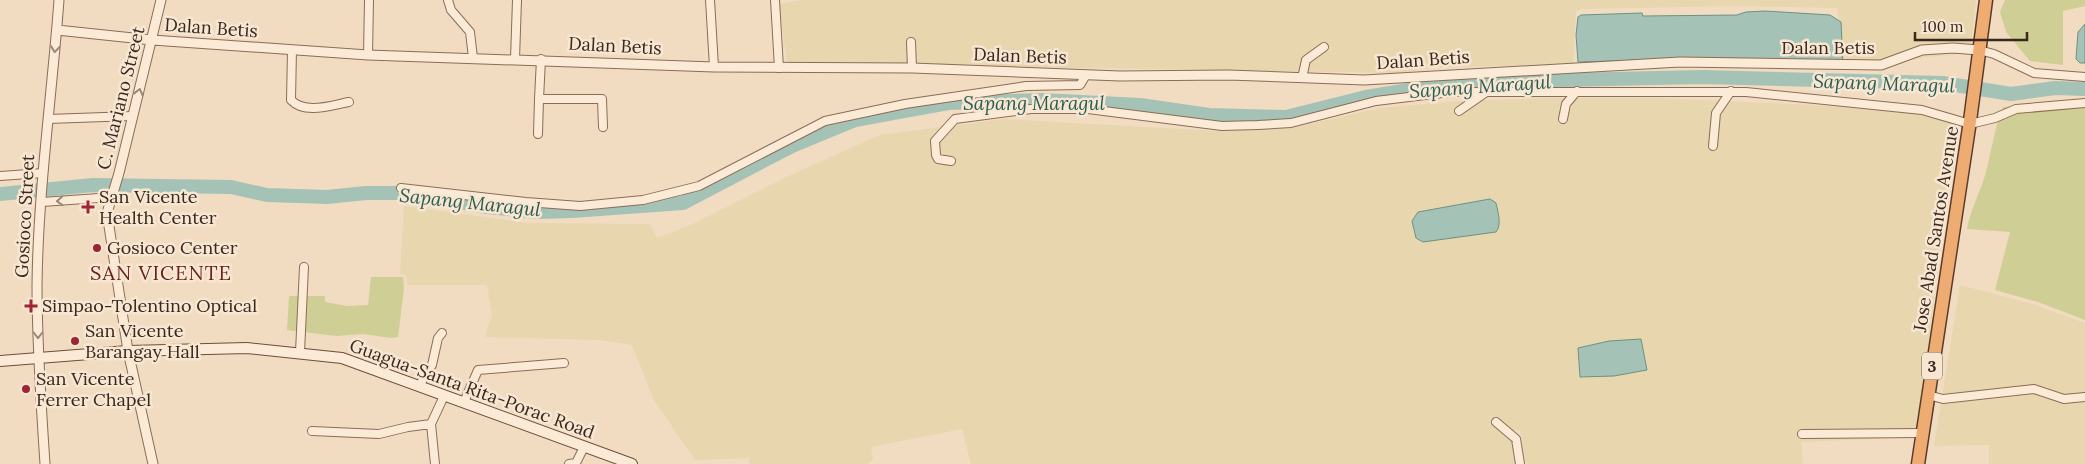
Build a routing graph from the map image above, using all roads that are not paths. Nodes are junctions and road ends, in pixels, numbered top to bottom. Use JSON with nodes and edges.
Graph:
{"nodes":[{"id":1,"x":59,"y":0,"type":"edge"},
{"id":2,"x":161,"y":0,"type":"edge"},
{"id":3,"x":369,"y":0,"type":"edge"},
{"id":4,"x":448,"y":0,"type":"edge"},
{"id":5,"x":517,"y":0,"type":"edge"},
{"id":6,"x":710,"y":0,"type":"edge"},
{"id":7,"x":775,"y":0,"type":"edge"},
{"id":8,"x":1986,"y":0,"type":"edge"},
{"id":9,"x":57,"y":30,"type":"junction"},
{"id":10,"x":152,"y":40,"type":"junction"},
{"id":11,"x":911,"y":42,"type":"dead end"},
{"id":12,"x":1324,"y":47,"type":"dead end"},
{"id":13,"x":292,"y":50,"type":"junction"},
{"id":14,"x":368,"y":55,"type":"junction"},
{"id":15,"x":1978,"y":55,"type":"junction"},
{"id":16,"x":473,"y":58,"type":"junction"},
{"id":17,"x":515,"y":59,"type":"junction"},
{"id":18,"x":541,"y":60,"type":"junction"},
{"id":19,"x":714,"y":67,"type":"junction"},
{"id":20,"x":779,"y":68,"type":"junction"},
{"id":21,"x":912,"y":68,"type":"junction"},
{"id":22,"x":1086,"y":75,"type":"junction"},
{"id":23,"x":2085,"y":77,"type":"edge"},
{"id":24,"x":1302,"y":78,"type":"junction"},
{"id":25,"x":1577,"y":91,"type":"junction"},
{"id":26,"x":1731,"y":91,"type":"junction"},
{"id":27,"x":1485,"y":93,"type":"junction"},
{"id":28,"x":539,"y":99,"type":"junction"},
{"id":29,"x":350,"y":102,"type":"dead end"},
{"id":30,"x":2085,"y":103,"type":"edge"},
{"id":31,"x":1459,"y":112,"type":"dead end"},
{"id":32,"x":133,"y":116,"type":"junction"},
{"id":33,"x":48,"y":119,"type":"junction"},
{"id":34,"x":1564,"y":119,"type":"dead end"},
{"id":35,"x":1970,"y":123,"type":"junction"},
{"id":36,"x":602,"y":127,"type":"dead end"},
{"id":37,"x":538,"y":134,"type":"dead end"},
{"id":38,"x":1713,"y":146,"type":"dead end"},
{"id":39,"x":951,"y":161,"type":"dead end"},
{"id":40,"x":0,"y":176,"type":"edge"},
{"id":41,"x":43,"y":176,"type":"junction"},
{"id":42,"x":401,"y":188,"type":"dead end"},
{"id":43,"x":113,"y":196,"type":"junction"},
{"id":44,"x":42,"y":200,"type":"junction"},
{"id":45,"x":304,"y":267,"type":"dead end"},
{"id":46,"x":442,"y":334,"type":"dead end"},
{"id":47,"x":128,"y":351,"type":"junction"},
{"id":48,"x":300,"y":352,"type":"junction"},
{"id":49,"x":38,"y":358,"type":"junction"},
{"id":50,"x":0,"y":361,"type":"edge"},
{"id":51,"x":564,"y":364,"type":"dead end"},
{"id":52,"x":420,"y":386,"type":"junction"},
{"id":53,"x":1928,"y":395,"type":"junction"},
{"id":54,"x":444,"y":396,"type":"junction"},
{"id":55,"x":2085,"y":398,"type":"edge"},
{"id":56,"x":464,"y":402,"type":"junction"},
{"id":57,"x":1496,"y":422,"type":"dead end"},
{"id":58,"x":430,"y":424,"type":"junction"},
{"id":59,"x":312,"y":431,"type":"dead end"},
{"id":60,"x":1922,"y":433,"type":"junction"},
{"id":61,"x":1802,"y":434,"type":"dead end"},
{"id":62,"x":584,"y":447,"type":"junction"},
{"id":63,"x":45,"y":464,"type":"edge"},
{"id":64,"x":153,"y":464,"type":"edge"},
{"id":65,"x":435,"y":464,"type":"edge"},
{"id":66,"x":569,"y":464,"type":"edge"},
{"id":67,"x":632,"y":464,"type":"edge"},
{"id":68,"x":1520,"y":464,"type":"edge"},
{"id":69,"x":1918,"y":464,"type":"edge"}],
"edges":[{"from":1,"to":9,"type":"street","name":"Gosioco Street"},
{"from":2,"to":10,"type":"street","name":"C. Mariano Street"},
{"from":3,"to":14,"type":"street"},
{"from":4,"to":16,"type":"street"},
{"from":5,"to":17,"type":"street"},
{"from":6,"to":19,"type":"street"},
{"from":7,"to":20,"type":"street"},
{"from":8,"to":15,"type":"highway","name":"Jose Abad Santos Avenue","number":"3"},
{"from":9,"to":10,"type":"street","name":"Dalan Betis"},
{"from":9,"to":33,"type":"street","name":"Gosioco Street","one_way":true},
{"from":10,"to":13,"type":"street","name":"Dalan Betis"},
{"from":32,"to":10,"type":"street","name":"C. Mariano Street","one_way":true},
{"from":11,"to":21,"type":"street"},
{"from":12,"to":24,"type":"street"},
{"from":13,"to":14,"type":"street","name":"Dalan Betis"},
{"from":13,"to":29,"type":"street"},
{"from":14,"to":16,"type":"street","name":"Dalan Betis"},
{"from":15,"to":23,"type":"street"},
{"from":15,"to":24,"type":"street","name":"Dalan Betis"},
{"from":15,"to":35,"type":"highway","name":"Jose Abad Santos Avenue","number":"3"},
{"from":16,"to":17,"type":"street","name":"Dalan Betis"},
{"from":17,"to":18,"type":"street","name":"Dalan Betis"},
{"from":18,"to":19,"type":"street","name":"Dalan Betis"},
{"from":18,"to":28,"type":"street"},
{"from":19,"to":20,"type":"street","name":"Dalan Betis"},
{"from":20,"to":21,"type":"street","name":"Dalan Betis"},
{"from":21,"to":22,"type":"street","name":"Dalan Betis"},
{"from":22,"to":24,"type":"street","name":"Dalan Betis"},
{"from":22,"to":42,"type":"street"},
{"from":25,"to":26,"type":"street"},
{"from":25,"to":27,"type":"street"},
{"from":25,"to":34,"type":"street"},
{"from":26,"to":35,"type":"street"},
{"from":26,"to":38,"type":"street"},
{"from":27,"to":31,"type":"street"},
{"from":27,"to":39,"type":"street"},
{"from":28,"to":36,"type":"street"},
{"from":28,"to":37,"type":"street"},
{"from":30,"to":35,"type":"street"},
{"from":32,"to":33,"type":"street"},
{"from":32,"to":43,"type":"street","name":"C. Mariano Street"},
{"from":33,"to":41,"type":"street","name":"Gosioco Street"},
{"from":35,"to":53,"type":"highway","name":"Jose Abad Santos Avenue","number":"3"},
{"from":40,"to":41,"type":"street"},
{"from":41,"to":44,"type":"street","name":"Gosioco Street"},
{"from":43,"to":44,"type":"street","one_way":true},
{"from":43,"to":47,"type":"street","name":"C. Mariano Street"},
{"from":44,"to":49,"type":"street","name":"Gosioco Street","one_way":true},
{"from":45,"to":48,"type":"street"},
{"from":46,"to":52,"type":"street"},
{"from":47,"to":48,"type":"main road","name":"Guagua-Santa Rita-Porac Road"},
{"from":47,"to":49,"type":"main road","name":"Guagua-Santa Rita-Porac Road"},
{"from":47,"to":64,"type":"street","name":"C. Mariano Street"},
{"from":48,"to":52,"type":"main road","name":"Guagua-Santa Rita-Porac Road"},
{"from":49,"to":50,"type":"main road","name":"Guagua-Santa Rita-Porac Road"},
{"from":49,"to":63,"type":"street","name":"Gosioco Street"},
{"from":51,"to":56,"type":"street"},
{"from":52,"to":54,"type":"main road","name":"Guagua-Santa Rita-Porac Road"},
{"from":53,"to":55,"type":"street"},
{"from":53,"to":60,"type":"highway","name":"Jose Abad Santos Avenue","number":"3"},
{"from":54,"to":56,"type":"main road","name":"Guagua-Santa Rita-Porac Road"},
{"from":54,"to":58,"type":"street"},
{"from":56,"to":62,"type":"main road","name":"Guagua-Santa Rita-Porac Road"},
{"from":57,"to":68,"type":"street"},
{"from":58,"to":59,"type":"street"},
{"from":58,"to":65,"type":"street"},
{"from":60,"to":61,"type":"street"},
{"from":60,"to":69,"type":"highway","name":"Jose Abad Santos Avenue","number":"3"},
{"from":62,"to":66,"type":"street"},
{"from":62,"to":67,"type":"main road","name":"Guagua-Santa Rita-Porac Road"}]}
